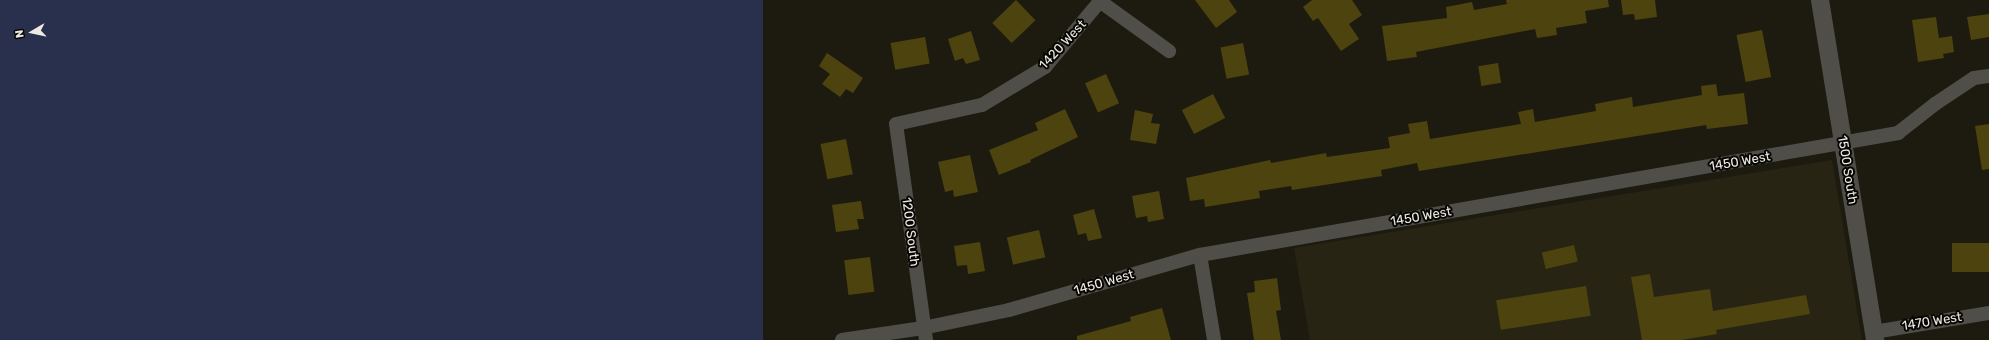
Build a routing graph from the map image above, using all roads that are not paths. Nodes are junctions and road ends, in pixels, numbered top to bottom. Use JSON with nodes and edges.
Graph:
{"nodes":[{"id":1,"x":1820,"y":0,"type":"edge"},
{"id":2,"x":1101,"y":1,"type":"edge"},
{"id":3,"x":1169,"y":51,"type":"dead end"},
{"id":4,"x":1989,"y":76,"type":"edge"},
{"id":5,"x":896,"y":124,"type":"joint"},
{"id":6,"x":1843,"y":144,"type":"junction"},
{"id":7,"x":1200,"y":255,"type":"junction"},
{"id":8,"x":1989,"y":312,"type":"edge"},
{"id":9,"x":924,"y":334,"type":"edge"},
{"id":10,"x":1875,"y":336,"type":"edge"},
{"id":11,"x":842,"y":340,"type":"edge"},
{"id":12,"x":1214,"y":340,"type":"edge"}],
"edges":[{"from":1,"to":6,"type":"street","name":"1500 South"},
{"from":2,"to":3,"type":"street","name":"1420 West"},
{"from":2,"to":5,"type":"street","name":"1420 West"},
{"from":4,"to":6,"type":"street","name":"1450 West"},
{"from":5,"to":9,"type":"street","name":"1200 South"},
{"from":6,"to":7,"type":"street","name":"1450 West"},
{"from":6,"to":10,"type":"street","name":"1500 South"},
{"from":7,"to":9,"type":"street","name":"1450 West"},
{"from":7,"to":12,"type":"street"},
{"from":8,"to":10,"type":"street","name":"1470 West"},
{"from":9,"to":11,"type":"street","name":"1450 West"}]}
